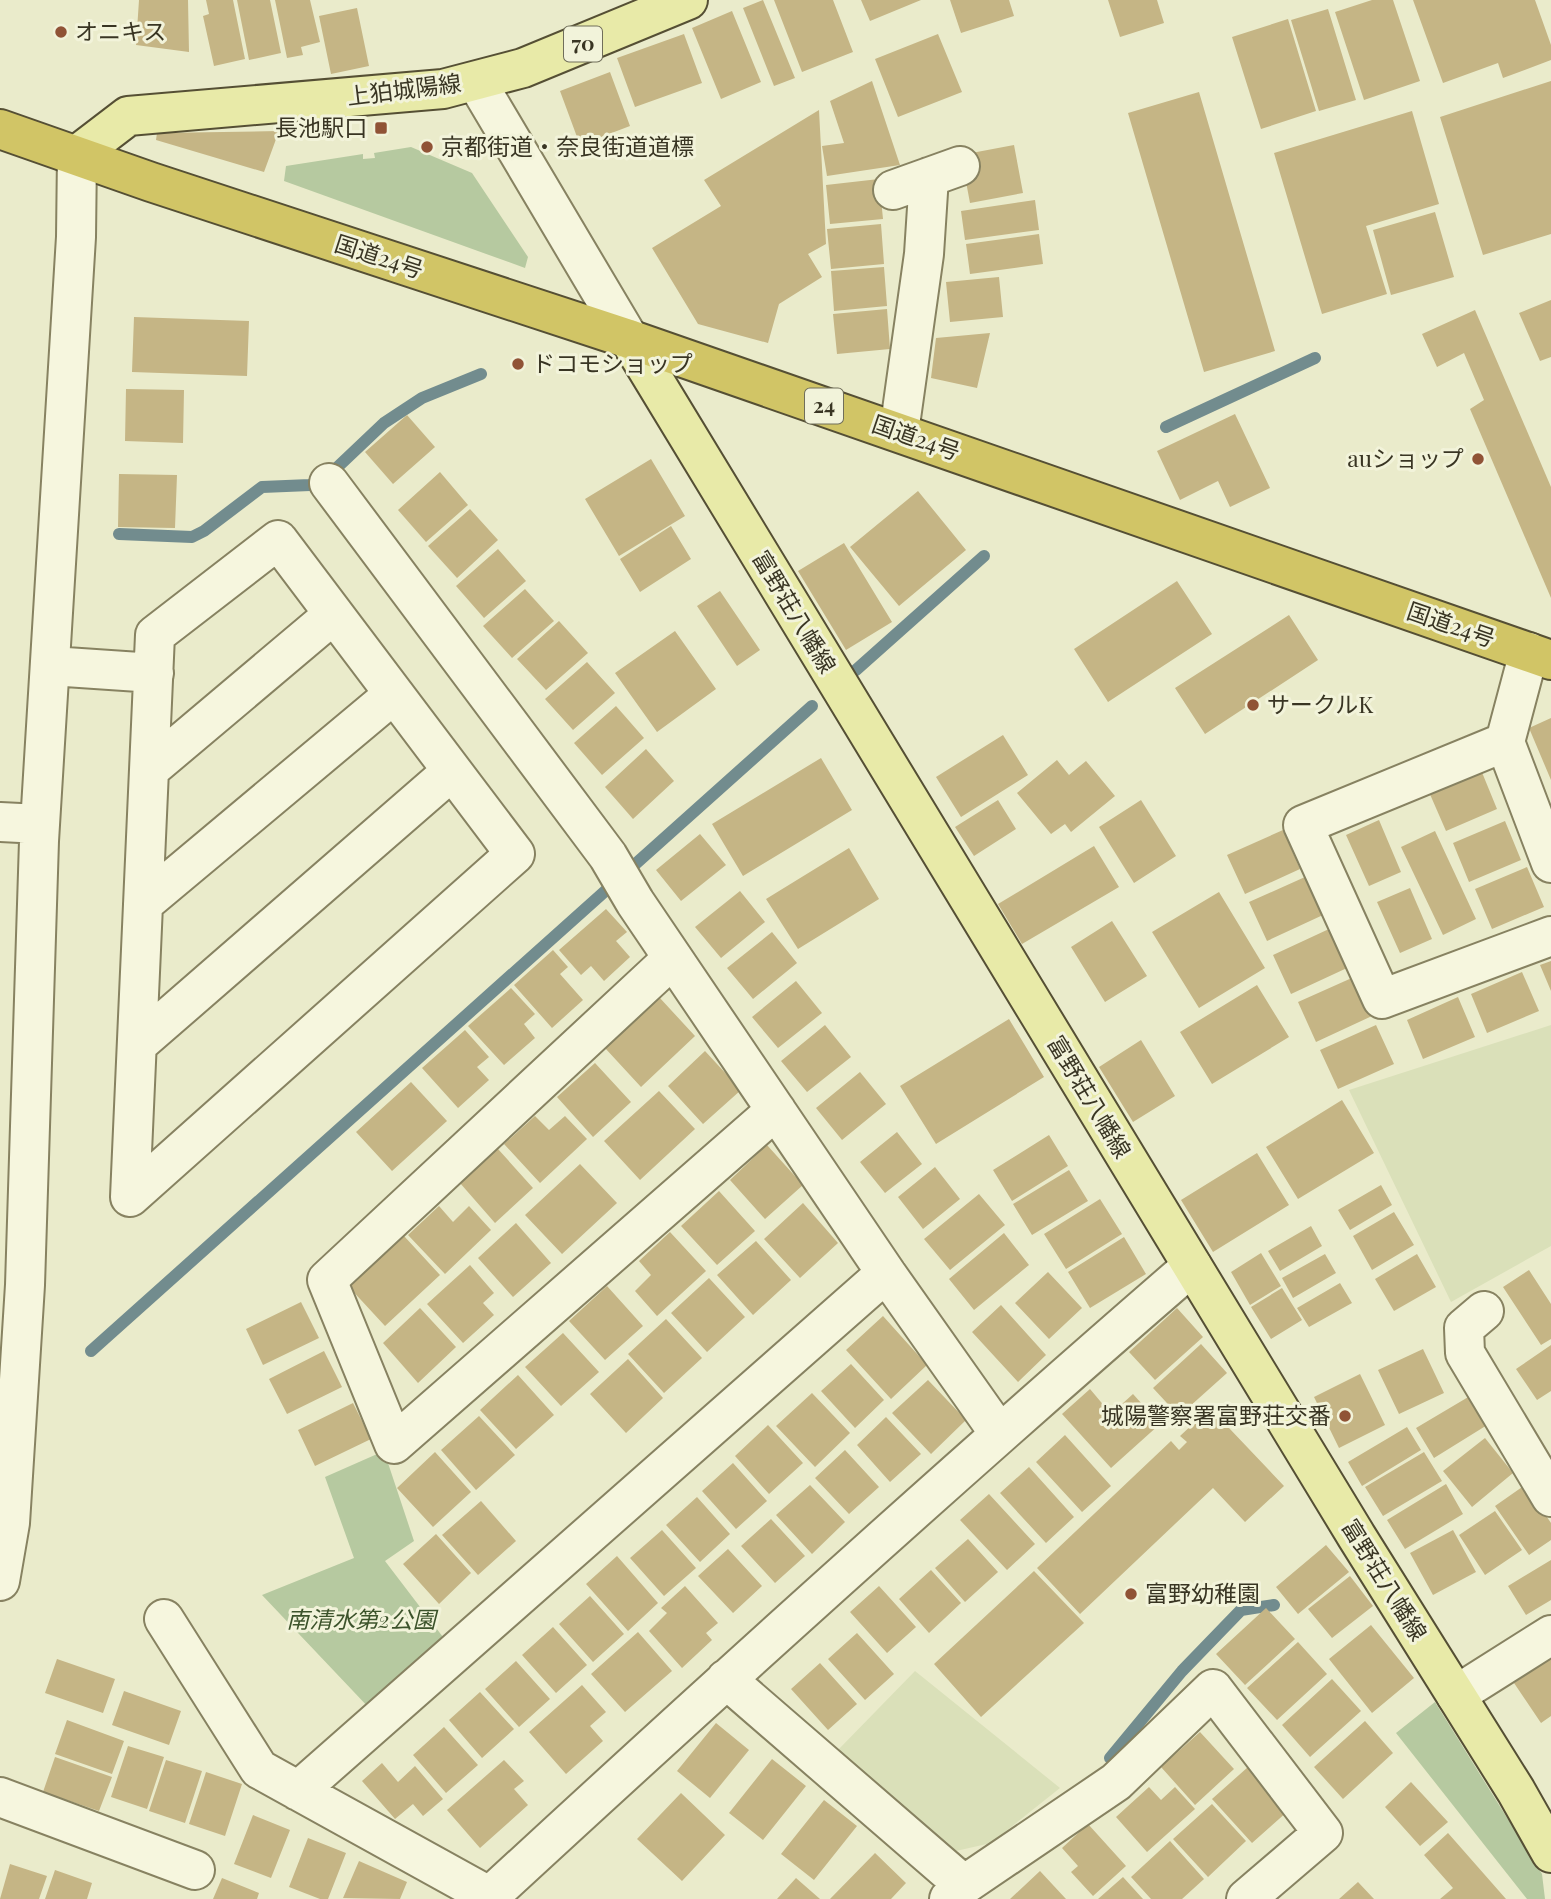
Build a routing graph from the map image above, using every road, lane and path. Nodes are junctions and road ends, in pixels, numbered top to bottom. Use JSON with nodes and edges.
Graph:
{"nodes":[{"id":1,"x":688,"y":0,"type":"edge"},
{"id":2,"x":476,"y":81,"type":"junction"},
{"id":3,"x":0,"y":129,"type":"edge"},
{"id":4,"x":77,"y":155,"type":"junction"},
{"id":5,"x":893,"y":190,"type":"dead end"},
{"id":6,"x":629,"y":339,"type":"junction"},
{"id":7,"x":899,"y":432,"type":"junction"},
{"id":8,"x":329,"y":482,"type":"dead end"},
{"id":9,"x":334,"y":614,"type":"junction"},
{"id":10,"x":1540,"y":656,"type":"edge"},
{"id":11,"x":51,"y":666,"type":"junction"},
{"id":12,"x":154,"y":674,"type":"junction"},
{"id":13,"x":394,"y":694,"type":"junction"},
{"id":14,"x":1505,"y":743,"type":"junction"},
{"id":15,"x":149,"y":770,"type":"junction"},
{"id":16,"x":452,"y":771,"type":"junction"},
{"id":17,"x":0,"y":822,"type":"edge"},
{"id":18,"x":40,"y":832,"type":"junction"},
{"id":19,"x":0,"y":839,"type":"edge"},
{"id":20,"x":1551,"y":863,"type":"edge"},
{"id":21,"x":143,"y":904,"type":"junction"},
{"id":22,"x":1551,"y":936,"type":"edge"},
{"id":23,"x":673,"y":958,"type":"junction"},
{"id":24,"x":138,"y":1044,"type":"junction"},
{"id":25,"x":776,"y":1110,"type":"junction"},
{"id":26,"x":1192,"y":1266,"type":"junction"},
{"id":27,"x":886,"y":1273,"type":"junction"},
{"id":28,"x":1484,"y":1311,"type":"dead end"},
{"id":29,"x":999,"y":1433,"type":"junction"},
{"id":30,"x":1551,"y":1497,"type":"edge"},
{"id":31,"x":0,"y":1581,"type":"edge"},
{"id":32,"x":164,"y":1619,"type":"dead end"},
{"id":33,"x":1551,"y":1635,"type":"edge"},
{"id":34,"x":726,"y":1679,"type":"junction"},
{"id":35,"x":1456,"y":1695,"type":"junction"},
{"id":36,"x":298,"y":1791,"type":"junction"},
{"id":37,"x":0,"y":1797,"type":"edge"},
{"id":38,"x":1551,"y":1853,"type":"edge"},
{"id":39,"x":195,"y":1870,"type":"dead end"},
{"id":40,"x":957,"y":1892,"type":"edge"},
{"id":41,"x":473,"y":1894,"type":"edge"},
{"id":42,"x":1246,"y":1899,"type":"edge"}],
"edges":[{"from":1,"to":2,"type":"main road","name":"上狛城陽線","number":"70"},
{"from":2,"to":4,"type":"main road","name":"上狛城陽線","number":"70"},
{"from":2,"to":6,"type":"street"},
{"from":3,"to":4,"type":"highway","name":"国道24号","number":"24"},
{"from":4,"to":6,"type":"highway","name":"国道24号","number":"24"},
{"from":4,"to":11,"type":"street"},
{"from":5,"to":7,"type":"street"},
{"from":6,"to":7,"type":"highway","name":"国道24号","number":"24"},
{"from":6,"to":26,"type":"main road","name":"富野荘八幡線"},
{"from":7,"to":10,"type":"highway","name":"国道24号","number":"24"},
{"from":8,"to":23,"type":"street"},
{"from":9,"to":12,"type":"street"},
{"from":9,"to":13,"type":"street"},
{"from":9,"to":15,"type":"street"},
{"from":10,"to":14,"type":"street"},
{"from":11,"to":12,"type":"street"},
{"from":11,"to":18,"type":"street"},
{"from":12,"to":15,"type":"street"},
{"from":13,"to":16,"type":"street"},
{"from":13,"to":21,"type":"street"},
{"from":14,"to":20,"type":"street"},
{"from":14,"to":22,"type":"street"},
{"from":15,"to":21,"type":"street"},
{"from":16,"to":24,"type":"street"},
{"from":16,"to":24,"type":"street"},
{"from":17,"to":18,"type":"street"},
{"from":18,"to":19,"type":"street"},
{"from":18,"to":31,"type":"street"},
{"from":21,"to":24,"type":"street"},
{"from":23,"to":25,"type":"street"},
{"from":23,"to":25,"type":"street"},
{"from":25,"to":27,"type":"street"},
{"from":26,"to":29,"type":"street"},
{"from":26,"to":35,"type":"main road","name":"富野荘八幡線"},
{"from":27,"to":29,"type":"street"},
{"from":27,"to":36,"type":"street"},
{"from":28,"to":30,"type":"street"},
{"from":29,"to":34,"type":"street"},
{"from":32,"to":36,"type":"street"},
{"from":33,"to":35,"type":"street"},
{"from":34,"to":40,"type":"street"},
{"from":34,"to":41,"type":"street"},
{"from":35,"to":38,"type":"main road","name":"富野荘八幡線"},
{"from":36,"to":41,"type":"street"},
{"from":37,"to":39,"type":"street"},
{"from":40,"to":42,"type":"street"}]}
